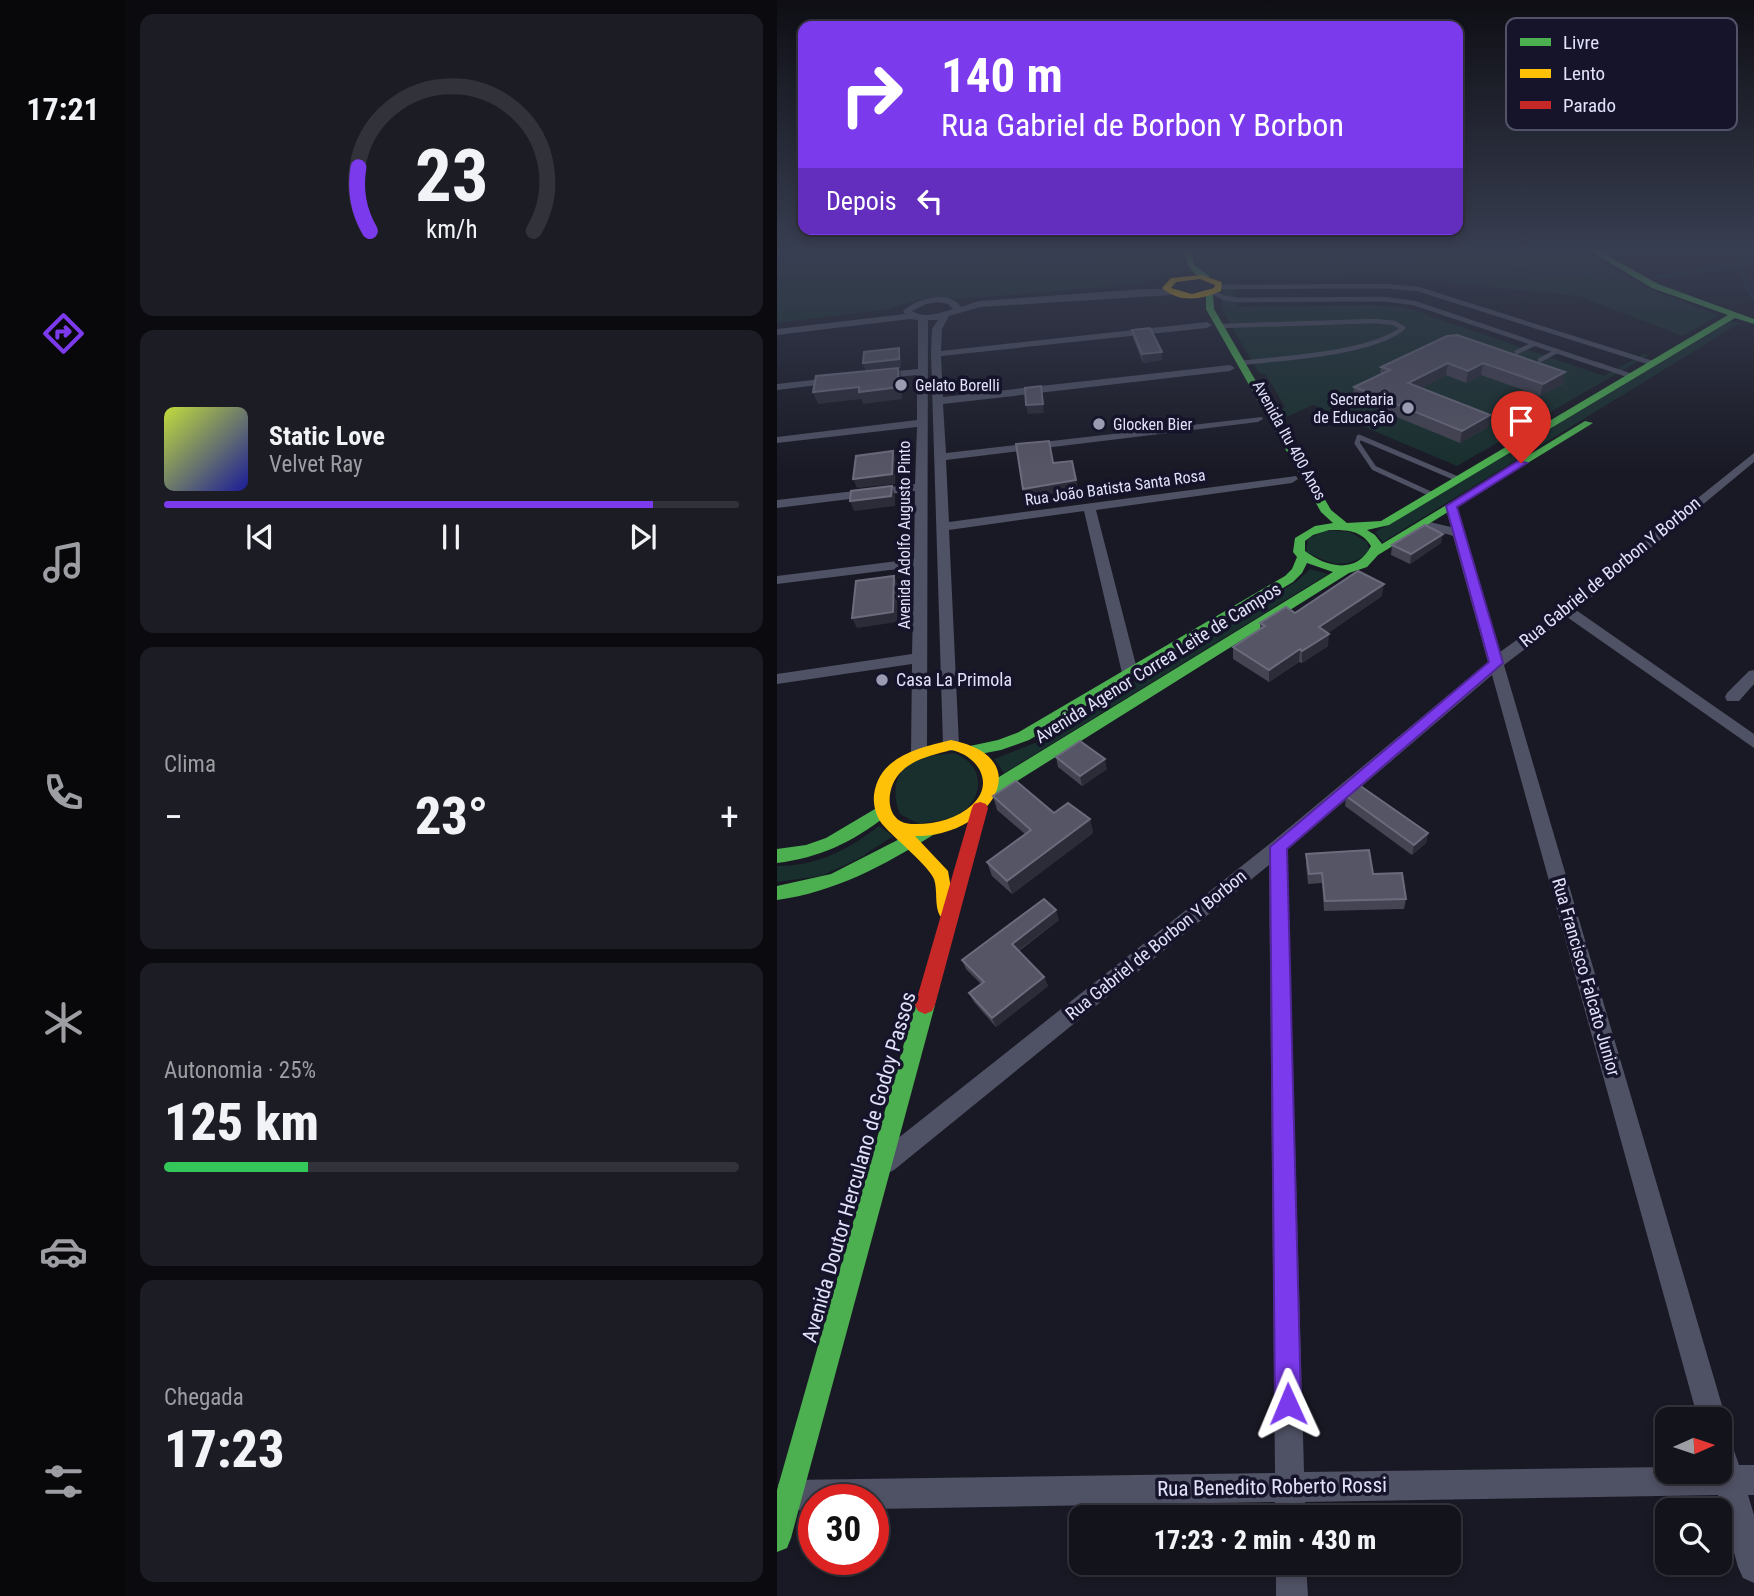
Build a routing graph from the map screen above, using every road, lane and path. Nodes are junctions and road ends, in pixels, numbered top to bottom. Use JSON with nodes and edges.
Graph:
{"nodes":[{"id":1,"x":827,"y":323,"type":"edge"},
{"id":2,"x":915,"y":323,"type":"edge"},
{"id":3,"x":942,"y":323,"type":"edge"},
{"id":4,"x":1211,"y":323,"type":"edge"},
{"id":5,"x":1295,"y":323,"type":"edge"},
{"id":6,"x":1395,"y":323,"type":"edge"},
{"id":7,"x":1474,"y":323,"type":"edge"},
{"id":8,"x":1529,"y":323,"type":"edge"},
{"id":9,"x":1720,"y":323,"type":"edge"},
{"id":10,"x":1752,"y":323,"type":"edge"},
{"id":11,"x":1213,"y":326,"type":"junction"},
{"id":12,"x":777,"y":329,"type":"edge"},
{"id":13,"x":1565,"y":335,"type":"junction"},
{"id":14,"x":1534,"y":344,"type":"junction"},
{"id":15,"x":1544,"y":347,"type":"junction"},
{"id":16,"x":1557,"y":351,"type":"junction"},
{"id":17,"x":1517,"y":352,"type":"edge"},
{"id":18,"x":936,"y":354,"type":"junction"},
{"id":19,"x":1696,"y":357,"type":"dead end"},
{"id":20,"x":1540,"y":360,"type":"edge"},
{"id":21,"x":1653,"y":363,"type":"junction"},
{"id":22,"x":1236,"y":365,"type":"junction"},
{"id":23,"x":922,"y":372,"type":"junction"},
{"id":24,"x":1630,"y":376,"type":"junction"},
{"id":25,"x":869,"y":377,"type":"edge"},
{"id":26,"x":856,"y":379,"type":"edge"},
{"id":27,"x":777,"y":387,"type":"edge"},
{"id":28,"x":938,"y":401,"type":"junction"},
{"id":29,"x":1603,"y":414,"type":"dead end"},
{"id":30,"x":1258,"y":419,"type":"junction"},
{"id":31,"x":922,"y":423,"type":"junction"},
{"id":32,"x":777,"y":440,"type":"edge"},
{"id":33,"x":940,"y":457,"type":"junction"},
{"id":34,"x":1752,"y":460,"type":"edge"},
{"id":35,"x":1292,"y":479,"type":"junction"},
{"id":36,"x":1458,"y":479,"type":"junction"},
{"id":37,"x":922,"y":487,"type":"junction"},
{"id":38,"x":1433,"y":495,"type":"junction"},
{"id":39,"x":777,"y":504,"type":"edge"},
{"id":40,"x":1451,"y":506,"type":"junction"},
{"id":41,"x":1089,"y":507,"type":"junction"},
{"id":42,"x":1425,"y":523,"type":"junction"},
{"id":43,"x":943,"y":527,"type":"junction"},
{"id":44,"x":1351,"y":528,"type":"junction"},
{"id":45,"x":1310,"y":531,"type":"junction"},
{"id":46,"x":1459,"y":534,"type":"junction"},
{"id":47,"x":1377,"y":551,"type":"junction"},
{"id":48,"x":1303,"y":557,"type":"junction"},
{"id":49,"x":921,"y":562,"type":"junction"},
{"id":50,"x":1345,"y":570,"type":"junction"},
{"id":51,"x":777,"y":580,"type":"edge"},
{"id":52,"x":1567,"y":610,"type":"junction"},
{"id":53,"x":921,"y":658,"type":"junction"},
{"id":54,"x":1496,"y":663,"type":"junction"},
{"id":55,"x":1130,"y":673,"type":"junction"},
{"id":56,"x":1754,"y":675,"type":"edge"},
{"id":57,"x":777,"y":679,"type":"edge"},
{"id":58,"x":1733,"y":698,"type":"dead end"},
{"id":59,"x":1754,"y":742,"type":"edge"},
{"id":60,"x":951,"y":745,"type":"junction"},
{"id":61,"x":975,"y":750,"type":"junction"},
{"id":62,"x":919,"y":752,"type":"junction"},
{"id":63,"x":992,"y":789,"type":"junction"},
{"id":64,"x":980,"y":808,"type":"junction"},
{"id":65,"x":880,"y":812,"type":"junction"},
{"id":66,"x":896,"y":827,"type":"junction"},
{"id":67,"x":927,"y":831,"type":"junction"},
{"id":68,"x":910,"y":841,"type":"junction"},
{"id":69,"x":1278,"y":847,"type":"junction"},
{"id":70,"x":777,"y":856,"type":"edge"},
{"id":71,"x":777,"y":893,"type":"edge"},
{"id":72,"x":945,"y":936,"type":"junction"},
{"id":73,"x":880,"y":1167,"type":"junction"},
{"id":74,"x":1709,"y":1407,"type":"edge"},
{"id":75,"x":1742,"y":1480,"type":"edge"},
{"id":76,"x":1290,"y":1487,"type":"junction"},
{"id":77,"x":789,"y":1495,"type":"junction"},
{"id":78,"x":1290,"y":1505,"type":"edge"},
{"id":79,"x":777,"y":1538,"type":"edge"},
{"id":80,"x":1754,"y":1567,"type":"edge"},
{"id":81,"x":1291,"y":1575,"type":"edge"},
{"id":82,"x":1292,"y":1596,"type":"edge"}],
"edges":[{"from":1,"to":12,"type":"street"},
{"from":2,"to":23,"type":"street","name":"Avenida Adolfo Augusto Pinto"},
{"from":3,"to":18,"type":"street","name":"Avenida Adolfo Augusto Pinto"},
{"from":4,"to":11,"type":"street","name":"Avenida Itu 400 Anos"},
{"from":5,"to":11,"type":"lane"},
{"from":6,"to":22,"type":"lane"},
{"from":7,"to":14,"type":"lane"},
{"from":8,"to":13,"type":"lane"},
{"from":9,"to":21,"type":"street"},
{"from":10,"to":19,"type":"street"},
{"from":11,"to":18,"type":"street"},
{"from":11,"to":22,"type":"street","name":"Avenida Itu 400 Anos"},
{"from":13,"to":15,"type":"lane"},
{"from":13,"to":21,"type":"lane"},
{"from":14,"to":15,"type":"lane"},
{"from":14,"to":17,"type":"lane"},
{"from":15,"to":16,"type":"lane"},
{"from":16,"to":20,"type":"lane"},
{"from":16,"to":24,"type":"lane"},
{"from":18,"to":28,"type":"street","name":"Avenida Adolfo Augusto Pinto"},
{"from":21,"to":24,"type":"street"},
{"from":22,"to":28,"type":"street"},
{"from":22,"to":30,"type":"street","name":"Avenida Itu 400 Anos"},
{"from":22,"to":44,"type":"street","name":"Avenida Itu 400 Anos"},
{"from":23,"to":25,"type":"street"},
{"from":23,"to":31,"type":"street","name":"Avenida Adolfo Augusto Pinto"},
{"from":24,"to":36,"type":"street"},
{"from":26,"to":27,"type":"street"},
{"from":28,"to":33,"type":"street","name":"Avenida Adolfo Augusto Pinto"},
{"from":29,"to":40,"type":"street"},
{"from":30,"to":33,"type":"street"},
{"from":30,"to":35,"type":"street","name":"Avenida Itu 400 Anos"},
{"from":31,"to":32,"type":"street"},
{"from":31,"to":37,"type":"street","name":"Avenida Adolfo Augusto Pinto"},
{"from":33,"to":43,"type":"street","name":"Avenida Adolfo Augusto Pinto"},
{"from":34,"to":52,"type":"street","name":"Rua Gabriel de Borbon Y Borbon"},
{"from":35,"to":41,"type":"street","name":"Rua João Batista Santa Rosa"},
{"from":35,"to":45,"type":"street","name":"Avenida Itu 400 Anos"},
{"from":36,"to":38,"type":"street"},
{"from":36,"to":38,"type":"lane"},
{"from":37,"to":39,"type":"street"},
{"from":37,"to":49,"type":"street","name":"Avenida Adolfo Augusto Pinto"},
{"from":38,"to":44,"type":"street"},
{"from":40,"to":42,"type":"street"},
{"from":40,"to":46,"type":"street","name":"Rua Francisco Falcato Junior"},
{"from":41,"to":43,"type":"street","name":"Rua João Batista Santa Rosa"},
{"from":41,"to":55,"type":"street"},
{"from":42,"to":46,"type":"street"},
{"from":42,"to":47,"type":"street"},
{"from":43,"to":60,"type":"street","name":"Avenida Adolfo Augusto Pinto"},
{"from":44,"to":45,"type":"street"},
{"from":44,"to":47,"type":"street","name":"Avenida Itu 400 Anos"},
{"from":45,"to":48,"type":"street"},
{"from":46,"to":54,"type":"street","name":"Rua Francisco Falcato Junior"},
{"from":47,"to":50,"type":"street","name":"Avenida Agenor Correa Leite de Campos"},
{"from":48,"to":50,"type":"street"},
{"from":48,"to":55,"type":"street","name":"Avenida Agenor Correa Leite de Campos"},
{"from":49,"to":51,"type":"street"},
{"from":49,"to":53,"type":"street","name":"Avenida Adolfo Augusto Pinto"},
{"from":50,"to":63,"type":"street","name":"Avenida Agenor Correa Leite de Campos"},
{"from":52,"to":54,"type":"street","name":"Rua Gabriel de Borbon Y Borbon"},
{"from":52,"to":59,"type":"street"},
{"from":53,"to":57,"type":"street"},
{"from":53,"to":62,"type":"street","name":"Avenida Adolfo Augusto Pinto"},
{"from":54,"to":69,"type":"street","name":"Rua Gabriel de Borbon Y Borbon"},
{"from":54,"to":74,"type":"street","name":"Rua Francisco Falcato Junior"},
{"from":55,"to":61,"type":"street","name":"Avenida Agenor Correa Leite de Campos"},
{"from":56,"to":58,"type":"street"},
{"from":60,"to":61,"type":"street"},
{"from":60,"to":62,"type":"street"},
{"from":61,"to":63,"type":"street"},
{"from":62,"to":65,"type":"street"},
{"from":63,"to":64,"type":"street"},
{"from":64,"to":67,"type":"street"},
{"from":64,"to":72,"type":"street","name":"Avenida Doutor Herculano de Godoy Passos"},
{"from":65,"to":66,"type":"street"},
{"from":65,"to":70,"type":"street"},
{"from":66,"to":67,"type":"street"},
{"from":66,"to":68,"type":"street"},
{"from":67,"to":68,"type":"street"},
{"from":68,"to":71,"type":"street"},
{"from":68,"to":72,"type":"street"},
{"from":69,"to":73,"type":"street","name":"Rua Gabriel de Borbon Y Borbon"},
{"from":69,"to":76,"type":"street"},
{"from":72,"to":73,"type":"street","name":"Avenida Doutor Herculano de Godoy Passos"},
{"from":73,"to":77,"type":"street","name":"Avenida Doutor Herculano de Godoy Passos"},
{"from":75,"to":76,"type":"street","name":"Rua Benedito Roberto Rossi"},
{"from":75,"to":80,"type":"street"},
{"from":76,"to":77,"type":"street","name":"Rua Benedito Roberto Rossi"},
{"from":76,"to":78,"type":"street"},
{"from":77,"to":79,"type":"street","name":"Avenida Doutor Herculano de Godoy Passos"},
{"from":81,"to":82,"type":"street"}]}
